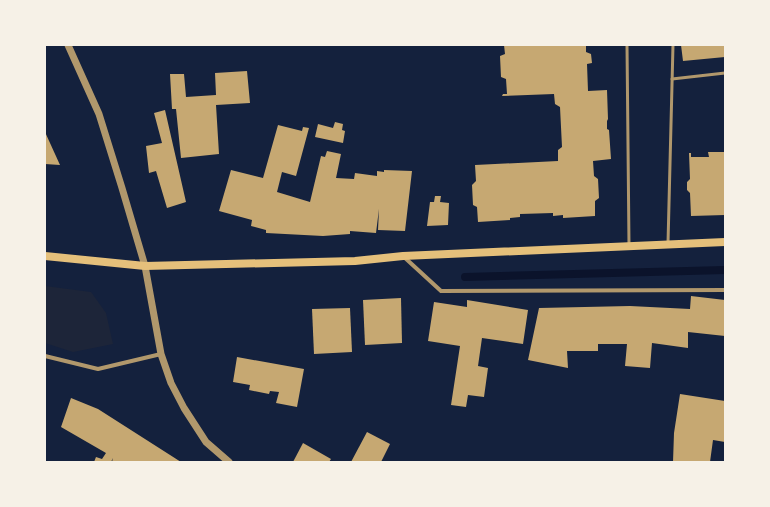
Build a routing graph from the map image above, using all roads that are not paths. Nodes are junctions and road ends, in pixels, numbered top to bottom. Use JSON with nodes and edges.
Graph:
{"nodes":[{"id":1,"x":68,"y":45,"type":"edge"},
{"id":2,"x":627,"y":45,"type":"edge"},
{"id":3,"x":673,"y":45,"type":"edge"},
{"id":4,"x":725,"y":73,"type":"edge"},
{"id":5,"x":672,"y":79,"type":"junction"},
{"id":6,"x":725,"y":242,"type":"edge"},
{"id":7,"x":668,"y":245,"type":"junction"},
{"id":8,"x":629,"y":246,"type":"junction"},
{"id":9,"x":45,"y":256,"type":"edge"},
{"id":10,"x":403,"y":256,"type":"junction"},
{"id":11,"x":145,"y":266,"type":"junction"},
{"id":12,"x":725,"y":290,"type":"edge"},
{"id":13,"x":160,"y":354,"type":"junction"},
{"id":14,"x":45,"y":356,"type":"edge"},
{"id":15,"x":229,"y":462,"type":"edge"}],
"edges":[{"from":1,"to":11,"type":"street"},
{"from":2,"to":8,"type":"lane"},
{"from":3,"to":5,"type":"lane"},
{"from":4,"to":5,"type":"lane"},
{"from":5,"to":7,"type":"lane"},
{"from":6,"to":7,"type":"main road"},
{"from":7,"to":8,"type":"main road"},
{"from":8,"to":10,"type":"main road"},
{"from":9,"to":11,"type":"main road"},
{"from":10,"to":11,"type":"main road"},
{"from":10,"to":12,"type":"street"},
{"from":11,"to":13,"type":"street"},
{"from":13,"to":14,"type":"street"},
{"from":13,"to":15,"type":"street"}]}
